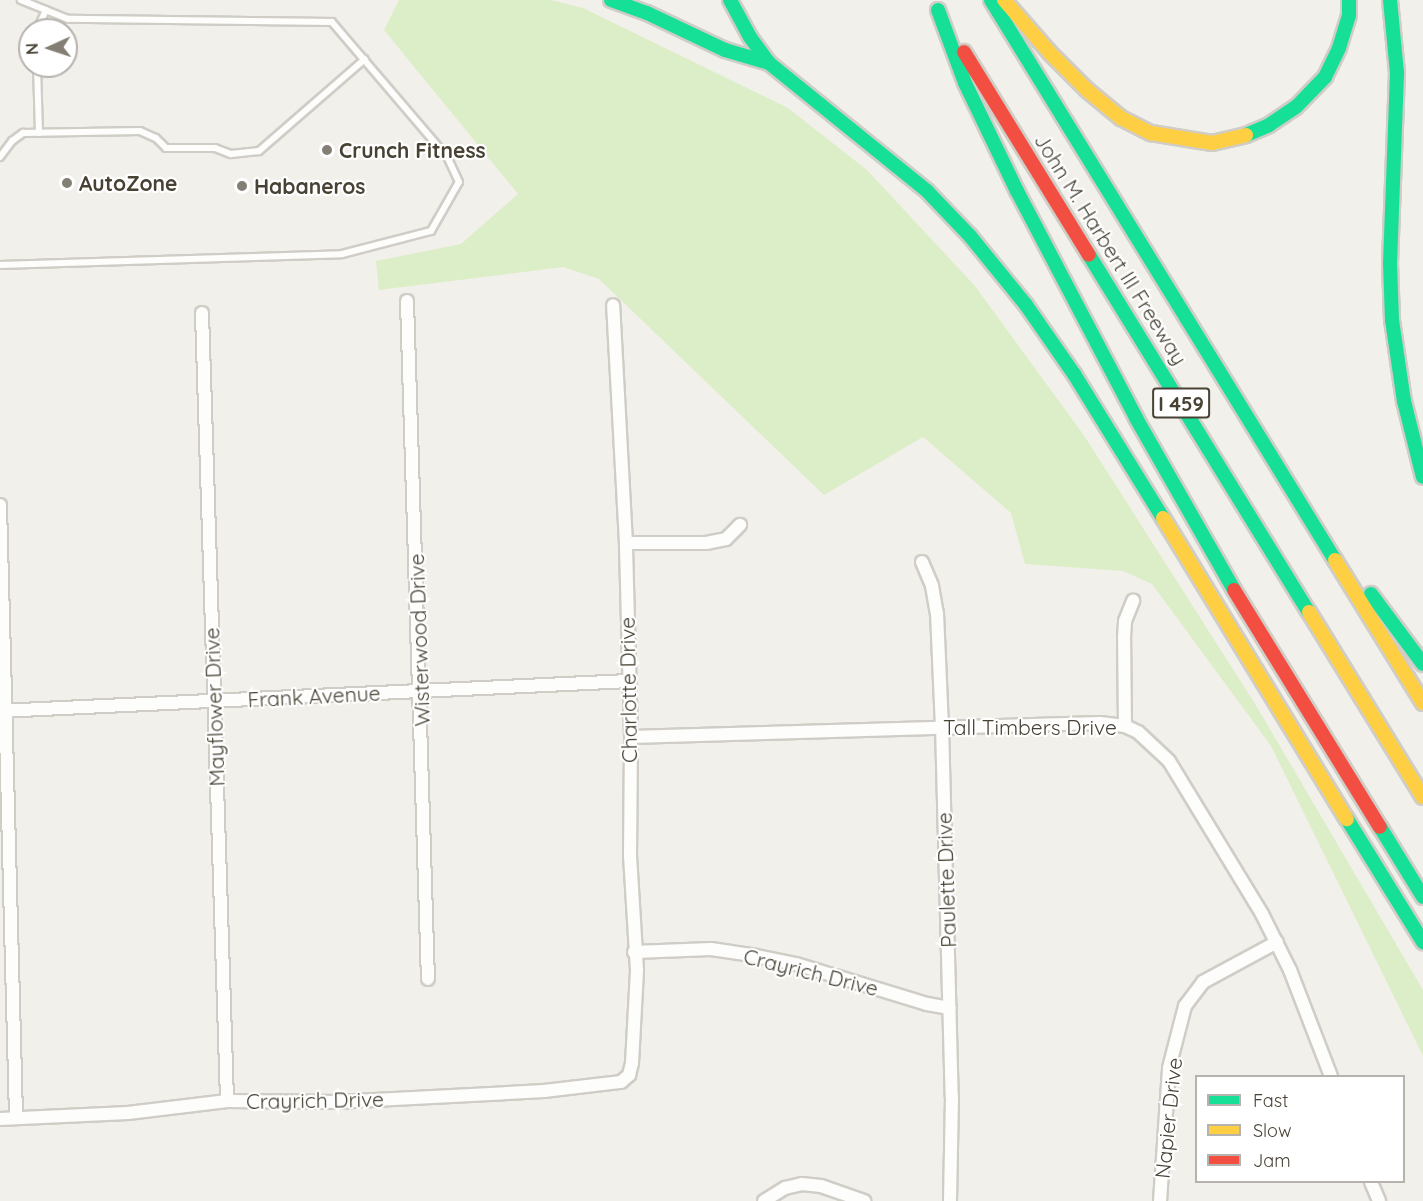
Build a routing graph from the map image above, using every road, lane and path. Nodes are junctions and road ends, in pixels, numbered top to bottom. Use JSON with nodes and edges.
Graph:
{"nodes":[{"id":1,"x":21,"y":0,"type":"edge"},
{"id":2,"x":611,"y":0,"type":"edge"},
{"id":3,"x":730,"y":0,"type":"edge"},
{"id":4,"x":991,"y":0,"type":"edge"},
{"id":5,"x":1004,"y":0,"type":"edge"},
{"id":6,"x":1349,"y":0,"type":"edge"},
{"id":7,"x":1390,"y":0,"type":"edge"},
{"id":8,"x":935,"y":5,"type":"edge"},
{"id":9,"x":46,"y":10,"type":"junction"},
{"id":10,"x":41,"y":18,"type":"edge"},
{"id":11,"x":365,"y":59,"type":"junction"},
{"id":12,"x":769,"y":63,"type":"junction"},
{"id":13,"x":37,"y":78,"type":"edge"},
{"id":14,"x":39,"y":133,"type":"junction"},
{"id":15,"x":0,"y":157,"type":"edge"},
{"id":16,"x":0,"y":265,"type":"edge"},
{"id":17,"x":407,"y":301,"type":"dead end"},
{"id":18,"x":613,"y":305,"type":"dead end"},
{"id":19,"x":202,"y":313,"type":"dead end"},
{"id":20,"x":1236,"y":399,"type":"junction"},
{"id":21,"x":1423,"y":477,"type":"edge"},
{"id":22,"x":0,"y":505,"type":"edge"},
{"id":23,"x":740,"y":525,"type":"dead end"},
{"id":24,"x":626,"y":543,"type":"junction"},
{"id":25,"x":922,"y":562,"type":"dead end"},
{"id":26,"x":1133,"y":601,"type":"dead end"},
{"id":27,"x":1423,"y":664,"type":"edge"},
{"id":28,"x":628,"y":681,"type":"junction"},
{"id":29,"x":420,"y":692,"type":"junction"},
{"id":30,"x":216,"y":700,"type":"junction"},
{"id":31,"x":1423,"y":704,"type":"edge"},
{"id":32,"x":3,"y":711,"type":"edge"},
{"id":33,"x":942,"y":726,"type":"junction"},
{"id":34,"x":1125,"y":726,"type":"junction"},
{"id":35,"x":631,"y":737,"type":"junction"},
{"id":36,"x":1423,"y":797,"type":"edge"},
{"id":37,"x":1423,"y":897,"type":"edge"},
{"id":38,"x":1277,"y":942,"type":"junction"},
{"id":39,"x":1423,"y":942,"type":"edge"},
{"id":40,"x":634,"y":952,"type":"junction"},
{"id":41,"x":428,"y":979,"type":"dead end"},
{"id":42,"x":950,"y":1008,"type":"junction"},
{"id":43,"x":629,"y":1075,"type":"joint"},
{"id":44,"x":1330,"y":1075,"type":"edge"},
{"id":45,"x":227,"y":1101,"type":"junction"},
{"id":46,"x":16,"y":1118,"type":"junction"},
{"id":47,"x":0,"y":1119,"type":"edge"},
{"id":48,"x":1371,"y":1183,"type":"edge"},
{"id":49,"x":764,"y":1201,"type":"edge"},
{"id":50,"x":864,"y":1201,"type":"edge"},
{"id":51,"x":950,"y":1201,"type":"edge"},
{"id":52,"x":1160,"y":1201,"type":"edge"},
{"id":53,"x":1379,"y":1201,"type":"edge"}],
"edges":[{"from":1,"to":9,"type":"lane"},
{"from":2,"to":12,"type":"highway"},
{"from":3,"to":12,"type":"highway"},
{"from":4,"to":20,"type":"highway","name":"John M. Harbert III Freeway","number":"I 459"},
{"from":5,"to":6,"type":"highway"},
{"from":7,"to":21,"type":"highway"},
{"from":8,"to":36,"type":"highway","name":"John M. Harbert III Freeway","number":"I 459"},
{"from":8,"to":37,"type":"highway"},
{"from":9,"to":10,"type":"lane"},
{"from":9,"to":11,"type":"lane"},
{"from":11,"to":14,"type":"lane"},
{"from":11,"to":16,"type":"lane"},
{"from":12,"to":39,"type":"highway"},
{"from":13,"to":14,"type":"lane"},
{"from":14,"to":15,"type":"lane"},
{"from":17,"to":29,"type":"street","name":"Wisterwood Drive"},
{"from":18,"to":24,"type":"street","name":"Charlotte Drive"},
{"from":19,"to":30,"type":"street","name":"Mayflower Drive"},
{"from":20,"to":27,"type":"highway"},
{"from":20,"to":31,"type":"highway","name":"John M. Harbert III Freeway","number":"I 459"},
{"from":22,"to":32,"type":"street"},
{"from":23,"to":24,"type":"street"},
{"from":24,"to":28,"type":"street","name":"Charlotte Drive"},
{"from":25,"to":33,"type":"street","name":"Paulette Drive"},
{"from":26,"to":34,"type":"street"},
{"from":28,"to":29,"type":"street","name":"Frank Avenue"},
{"from":28,"to":35,"type":"street","name":"Charlotte Drive"},
{"from":29,"to":30,"type":"street","name":"Frank Avenue"},
{"from":29,"to":41,"type":"street","name":"Wisterwood Drive"},
{"from":30,"to":32,"type":"street","name":"Frank Avenue"},
{"from":30,"to":45,"type":"street","name":"Mayflower Drive"},
{"from":32,"to":46,"type":"street"},
{"from":33,"to":34,"type":"street","name":"Tall Timbers Drive"},
{"from":33,"to":35,"type":"street","name":"Tall Timbers Drive"},
{"from":33,"to":42,"type":"street","name":"Paulette Drive"},
{"from":34,"to":38,"type":"street","name":"Tall Timbers Drive"},
{"from":35,"to":40,"type":"street","name":"Charlotte Drive"},
{"from":38,"to":44,"type":"street","name":"Tall Timbers Drive"},
{"from":38,"to":52,"type":"street","name":"Napier Drive"},
{"from":40,"to":42,"type":"street","name":"Crayrich Drive"},
{"from":40,"to":43,"type":"street","name":"Charlotte Drive"},
{"from":42,"to":51,"type":"street","name":"Paulette Drive"},
{"from":43,"to":45,"type":"street","name":"Crayrich Drive"},
{"from":45,"to":46,"type":"street","name":"Crayrich Drive"},
{"from":46,"to":47,"type":"street","name":"Crayrich Drive"},
{"from":48,"to":53,"type":"street"},
{"from":49,"to":50,"type":"street"}]}
